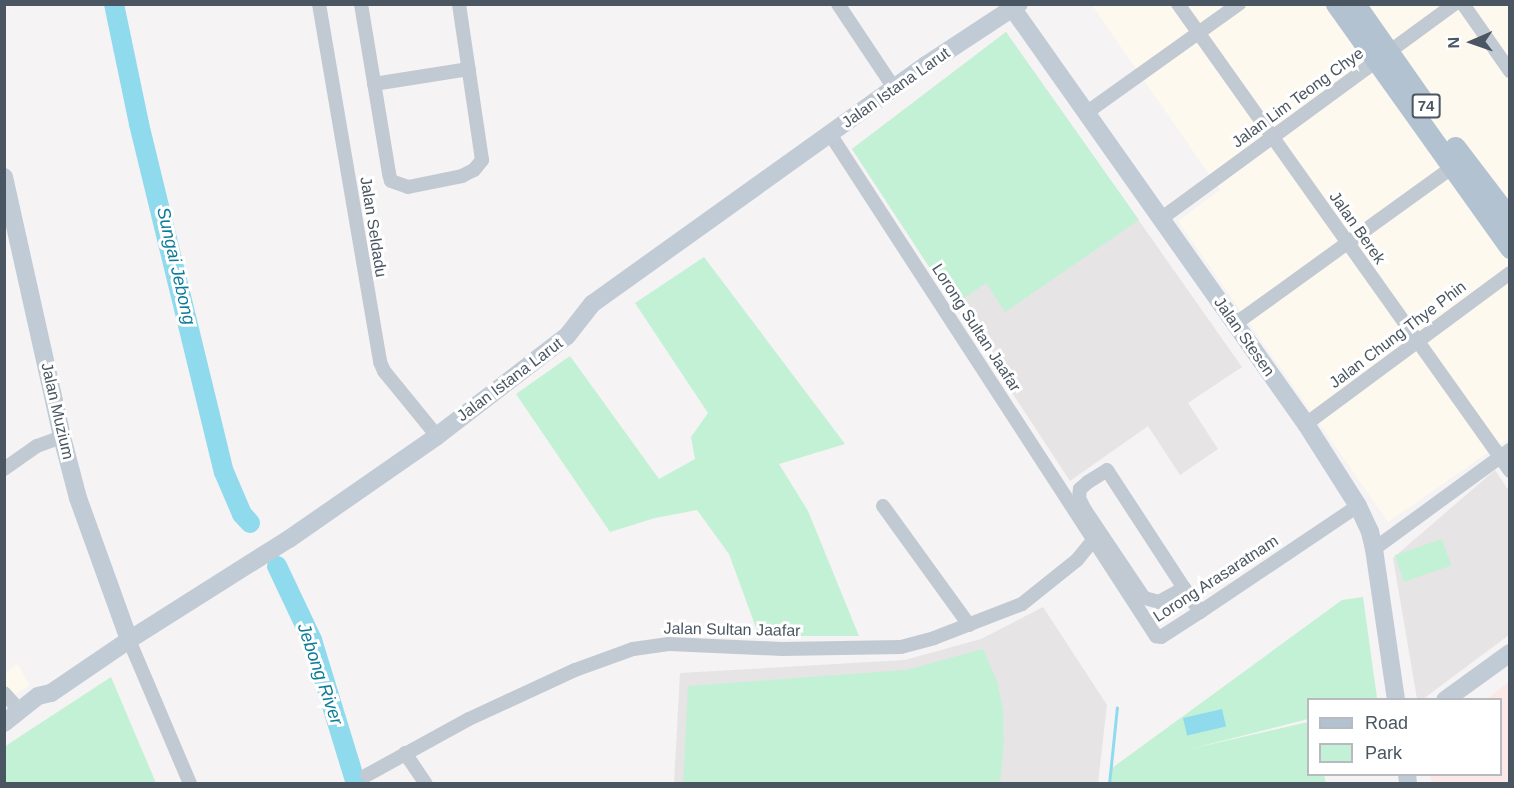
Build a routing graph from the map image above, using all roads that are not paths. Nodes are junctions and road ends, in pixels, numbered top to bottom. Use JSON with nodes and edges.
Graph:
{"nodes":[{"id":1,"x":319,"y":4,"type":"edge"},
{"id":2,"x":361,"y":4,"type":"edge"},
{"id":3,"x":459,"y":4,"type":"edge"},
{"id":4,"x":838,"y":4,"type":"edge"},
{"id":5,"x":1178,"y":4,"type":"edge"},
{"id":6,"x":1239,"y":4,"type":"edge"},
{"id":7,"x":1336,"y":4,"type":"edge"},
{"id":8,"x":1355,"y":4,"type":"edge"},
{"id":9,"x":1454,"y":4,"type":"edge"},
{"id":10,"x":1463,"y":4,"type":"edge"},
{"id":11,"x":1016,"y":7,"type":"edge"},
{"id":12,"x":1198,"y":33,"type":"junction"},
{"id":13,"x":1382,"y":57,"type":"junction"},
{"id":14,"x":468,"y":69,"type":"junction"},
{"id":15,"x":1509,"y":71,"type":"edge"},
{"id":16,"x":374,"y":84,"type":"junction"},
{"id":17,"x":894,"y":88,"type":"junction"},
{"id":18,"x":1086,"y":113,"type":"junction"},
{"id":19,"x":830,"y":134,"type":"junction"},
{"id":20,"x":1272,"y":137,"type":"junction"},
{"id":21,"x":1458,"y":163,"type":"junction"},
{"id":22,"x":4,"y":177,"type":"edge"},
{"id":23,"x":1508,"y":214,"type":"edge"},
{"id":24,"x":1162,"y":218,"type":"junction"},
{"id":25,"x":1347,"y":243,"type":"junction"},
{"id":26,"x":1509,"y":248,"type":"edge"},
{"id":27,"x":1509,"y":273,"type":"edge"},
{"id":28,"x":1235,"y":324,"type":"junction"},
{"id":29,"x":1417,"y":341,"type":"junction"},
{"id":30,"x":1306,"y":424,"type":"junction"},
{"id":31,"x":437,"y":436,"type":"junction"},
{"id":32,"x":62,"y":437,"type":"junction"},
{"id":33,"x":1505,"y":454,"type":"edge"},
{"id":34,"x":4,"y":469,"type":"edge"},
{"id":35,"x":1509,"y":471,"type":"edge"},
{"id":36,"x":883,"y":506,"type":"dead end"},
{"id":37,"x":1358,"y":506,"type":"junction"},
{"id":38,"x":1093,"y":540,"type":"junction"},
{"id":39,"x":1374,"y":549,"type":"junction"},
{"id":40,"x":1184,"y":588,"type":"junction"},
{"id":41,"x":1200,"y":612,"type":"junction"},
{"id":42,"x":969,"y":625,"type":"junction"},
{"id":43,"x":129,"y":640,"type":"junction"},
{"id":44,"x":1509,"y":653,"type":"edge"},
{"id":45,"x":4,"y":693,"type":"edge"},
{"id":46,"x":51,"y":693,"type":"junction"},
{"id":47,"x":1396,"y":698,"type":"edge"},
{"id":48,"x":1446,"y":698,"type":"edge"},
{"id":49,"x":11,"y":718,"type":"edge"},
{"id":50,"x":4,"y":732,"type":"edge"},
{"id":51,"x":405,"y":753,"type":"junction"},
{"id":52,"x":366,"y":775,"type":"dead end"},
{"id":53,"x":190,"y":783,"type":"edge"},
{"id":54,"x":426,"y":783,"type":"edge"}],
"edges":[{"from":1,"to":31,"type":"street","name":"Jalan Seldadu"},
{"from":2,"to":16,"type":"street"},
{"from":3,"to":14,"type":"street"},
{"from":4,"to":17,"type":"street"},
{"from":5,"to":12,"type":"street","name":"Jalan Berek"},
{"from":6,"to":12,"type":"street"},
{"from":7,"to":13,"type":"main road","number":"74"},
{"from":8,"to":13,"type":"main road","number":"74"},
{"from":9,"to":13,"type":"street","name":"Jalan Lim Teong Chye"},
{"from":10,"to":15,"type":"street"},
{"from":11,"to":17,"type":"main road","name":"Jalan Istana Larut"},
{"from":11,"to":18,"type":"main road","name":"Jalan Stesen"},
{"from":12,"to":18,"type":"street"},
{"from":12,"to":20,"type":"street","name":"Jalan Berek"},
{"from":13,"to":20,"type":"street","name":"Jalan Lim Teong Chye"},
{"from":13,"to":21,"type":"main road","number":"74"},
{"from":14,"to":16,"type":"street"},
{"from":14,"to":16,"type":"street"},
{"from":17,"to":19,"type":"main road","name":"Jalan Istana Larut"},
{"from":18,"to":24,"type":"main road","name":"Jalan Stesen"},
{"from":19,"to":31,"type":"main road","name":"Jalan Istana Larut"},
{"from":19,"to":38,"type":"street","name":"Lorong Sultan Jaafar"},
{"from":20,"to":24,"type":"street","name":"Jalan Lim Teong Chye"},
{"from":20,"to":25,"type":"street","name":"Jalan Berek"},
{"from":21,"to":23,"type":"main road","number":"74"},
{"from":21,"to":25,"type":"street"},
{"from":21,"to":26,"type":"main road","number":"74"},
{"from":22,"to":32,"type":"main road","name":"Jalan Muzium"},
{"from":24,"to":28,"type":"main road","name":"Jalan Stesen"},
{"from":25,"to":28,"type":"street"},
{"from":25,"to":29,"type":"street","name":"Jalan Berek"},
{"from":27,"to":29,"type":"street","name":"Jalan Chung Thye Phin"},
{"from":28,"to":30,"type":"main road","name":"Jalan Stesen"},
{"from":29,"to":30,"type":"street","name":"Jalan Chung Thye Phin"},
{"from":29,"to":33,"type":"street","name":"Jalan Berek"},
{"from":30,"to":37,"type":"main road","name":"Jalan Stesen"},
{"from":31,"to":43,"type":"main road","name":"Jalan Istana Larut"},
{"from":32,"to":34,"type":"street"},
{"from":32,"to":43,"type":"main road","name":"Jalan Muzium"},
{"from":33,"to":35,"type":"street","name":"Jalan Berek"},
{"from":33,"to":39,"type":"street"},
{"from":36,"to":42,"type":"street"},
{"from":37,"to":39,"type":"main road","name":"Jalan Stesen"},
{"from":37,"to":41,"type":"street","name":"Lorong Arasaratnam"},
{"from":38,"to":41,"type":"street","name":"Lorong Arasaratnam"},
{"from":38,"to":42,"type":"street","name":"Jalan Sultan Jaafar"},
{"from":39,"to":47,"type":"main road","name":"Jalan Stesen"},
{"from":40,"to":40,"type":"street"},
{"from":40,"to":41,"type":"street"},
{"from":42,"to":51,"type":"street","name":"Jalan Sultan Jaafar"},
{"from":43,"to":46,"type":"main road","name":"Jalan Istana Larut"},
{"from":43,"to":53,"type":"street"},
{"from":44,"to":48,"type":"main road"},
{"from":45,"to":49,"type":"street"},
{"from":46,"to":49,"type":"main road","name":"Jalan Istana Larut"},
{"from":46,"to":50,"type":"main road","name":"Jalan Istana Larut"},
{"from":51,"to":52,"type":"street","name":"Jalan Sultan Jaafar"},
{"from":51,"to":54,"type":"street"}]}
